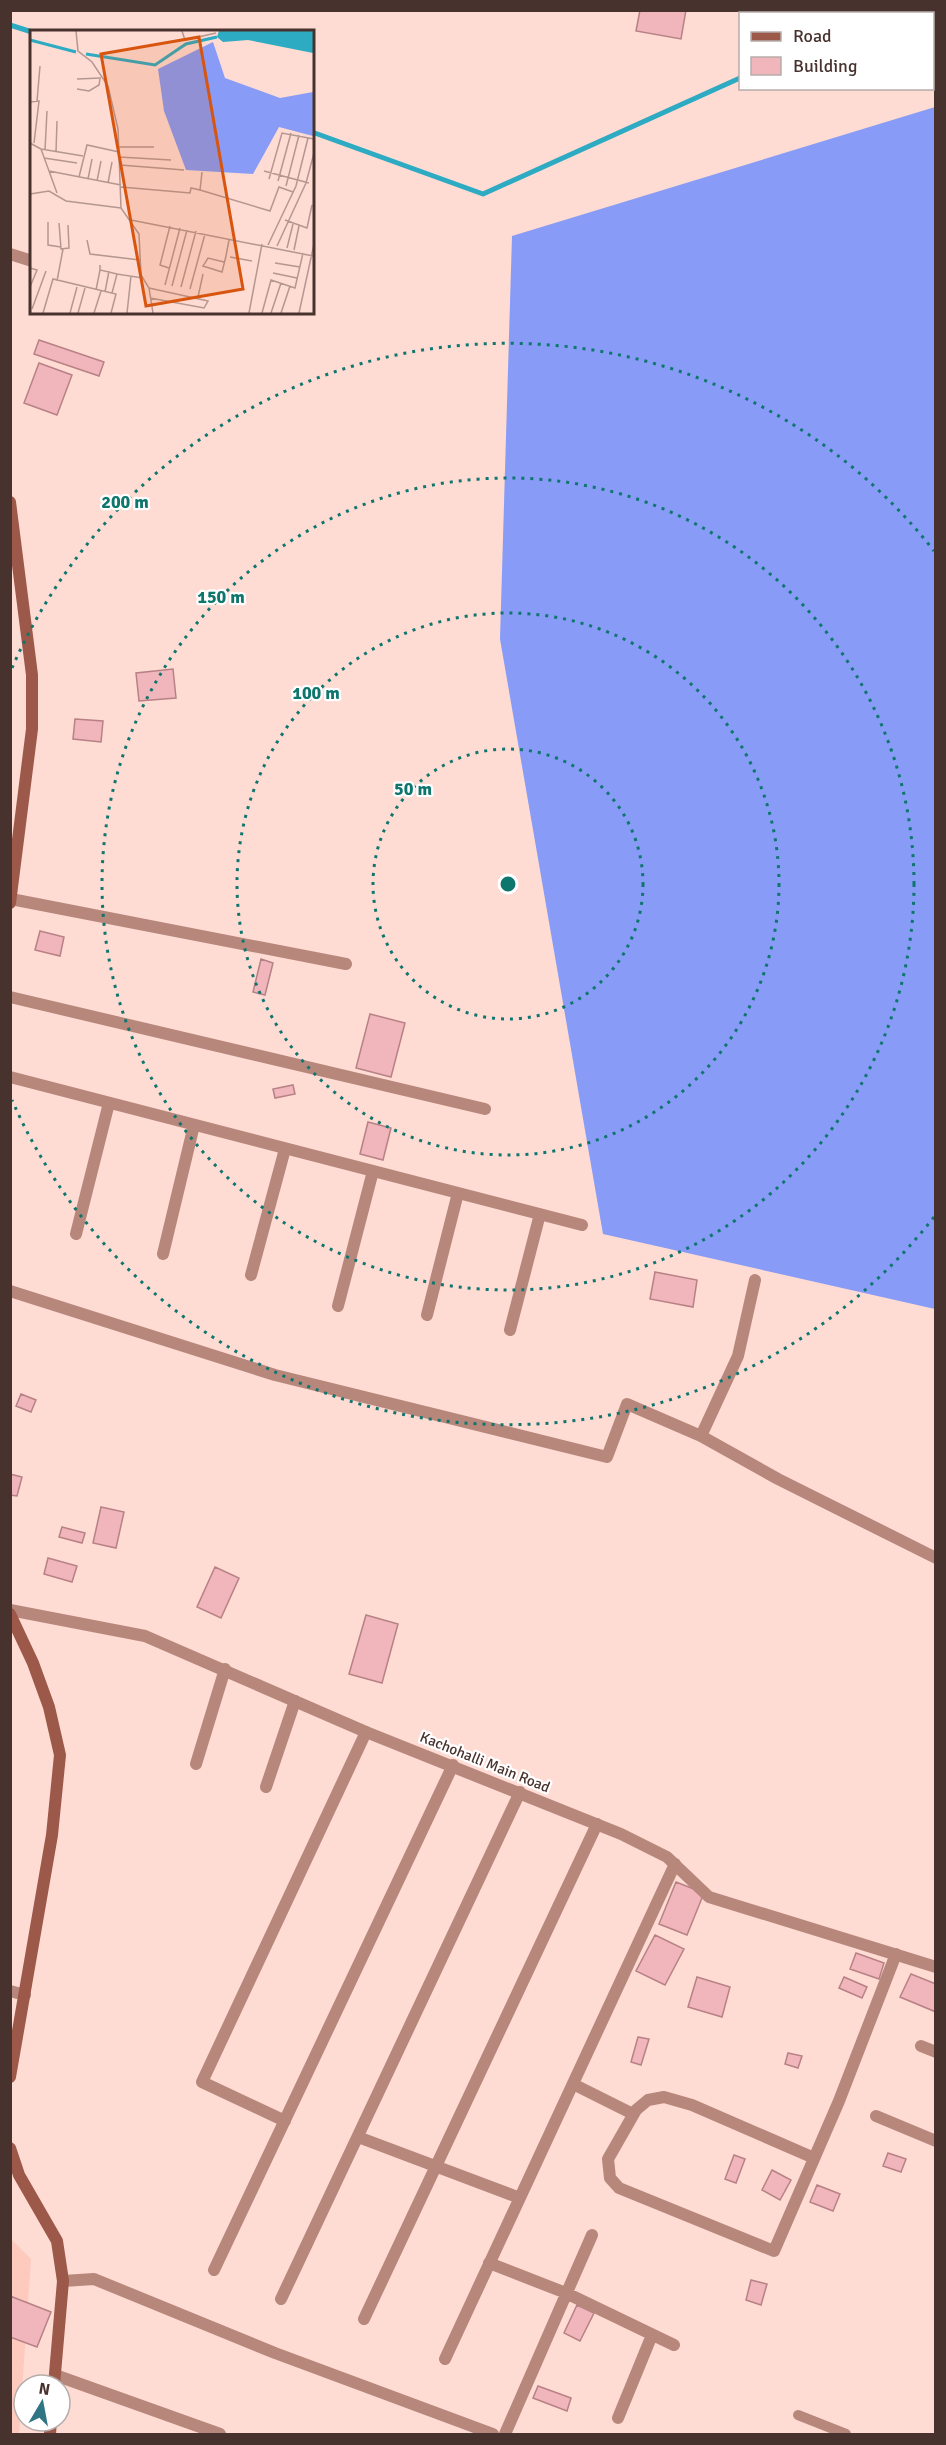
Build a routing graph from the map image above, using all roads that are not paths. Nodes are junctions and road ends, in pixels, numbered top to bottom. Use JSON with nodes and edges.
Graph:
{"nodes":[{"id":1,"x":10,"y":254,"type":"edge"},
{"id":2,"x":30,"y":260,"type":"edge"},
{"id":3,"x":10,"y":502,"type":"edge"},
{"id":4,"x":11,"y":901,"type":"edge"},
{"id":5,"x":346,"y":964,"type":"dead end"},
{"id":6,"x":10,"y":997,"type":"edge"},
{"id":7,"x":10,"y":1077,"type":"edge"},
{"id":8,"x":109,"y":1103,"type":"junction"},
{"id":9,"x":484,"y":1109,"type":"dead end"},
{"id":10,"x":194,"y":1125,"type":"junction"},
{"id":11,"x":285,"y":1149,"type":"junction"},
{"id":12,"x":373,"y":1171,"type":"junction"},
{"id":13,"x":458,"y":1193,"type":"junction"},
{"id":14,"x":540,"y":1214,"type":"junction"},
{"id":15,"x":582,"y":1225,"type":"dead end"},
{"id":16,"x":76,"y":1234,"type":"dead end"},
{"id":17,"x":163,"y":1254,"type":"dead end"},
{"id":18,"x":251,"y":1275,"type":"dead end"},
{"id":19,"x":755,"y":1280,"type":"dead end"},
{"id":20,"x":10,"y":1291,"type":"edge"},
{"id":21,"x":338,"y":1306,"type":"dead end"},
{"id":22,"x":427,"y":1315,"type":"dead end"},
{"id":23,"x":510,"y":1330,"type":"dead end"},
{"id":24,"x":701,"y":1436,"type":"junction"},
{"id":25,"x":936,"y":1558,"type":"edge"},
{"id":26,"x":10,"y":1612,"type":"edge"},
{"id":27,"x":225,"y":1669,"type":"junction"},
{"id":28,"x":295,"y":1701,"type":"junction"},
{"id":29,"x":366,"y":1732,"type":"junction"},
{"id":30,"x":196,"y":1764,"type":"dead end"},
{"id":31,"x":453,"y":1765,"type":"junction"},
{"id":32,"x":266,"y":1787,"type":"dead end"},
{"id":33,"x":520,"y":1792,"type":"junction"},
{"id":34,"x":597,"y":1824,"type":"junction"},
{"id":35,"x":675,"y":1864,"type":"junction"},
{"id":36,"x":896,"y":1954,"type":"junction"},
{"id":37,"x":936,"y":1967,"type":"edge"},
{"id":38,"x":10,"y":1991,"type":"edge"},
{"id":39,"x":25,"y":1995,"type":"junction"},
{"id":40,"x":921,"y":2046,"type":"dead end"},
{"id":41,"x":936,"y":2052,"type":"edge"},
{"id":42,"x":10,"y":2077,"type":"edge"},
{"id":43,"x":573,"y":2084,"type":"junction"},
{"id":44,"x":633,"y":2114,"type":"junction"},
{"id":45,"x":876,"y":2116,"type":"dead end"},
{"id":46,"x":285,"y":2121,"type":"junction"},
{"id":47,"x":358,"y":2137,"type":"junction"},
{"id":48,"x":936,"y":2141,"type":"edge"},
{"id":49,"x":10,"y":2148,"type":"edge"},
{"id":50,"x":814,"y":2158,"type":"junction"},
{"id":51,"x":436,"y":2165,"type":"junction"},
{"id":52,"x":15,"y":2174,"type":"edge"},
{"id":53,"x":520,"y":2198,"type":"junction"},
{"id":54,"x":592,"y":2235,"type":"dead end"},
{"id":55,"x":489,"y":2263,"type":"junction"},
{"id":56,"x":214,"y":2270,"type":"dead end"},
{"id":57,"x":63,"y":2281,"type":"junction"},
{"id":58,"x":566,"y":2293,"type":"junction"},
{"id":59,"x":281,"y":2299,"type":"dead end"},
{"id":60,"x":364,"y":2319,"type":"dead end"},
{"id":61,"x":652,"y":2335,"type":"junction"},
{"id":62,"x":674,"y":2345,"type":"dead end"},
{"id":63,"x":445,"y":2359,"type":"dead end"},
{"id":64,"x":56,"y":2373,"type":"edge"},
{"id":65,"x":72,"y":2386,"type":"edge"},
{"id":66,"x":798,"y":2415,"type":"dead end"},
{"id":67,"x":618,"y":2418,"type":"dead end"},
{"id":68,"x":220,"y":2434,"type":"edge"},
{"id":69,"x":493,"y":2434,"type":"edge"},
{"id":70,"x":505,"y":2434,"type":"edge"},
{"id":71,"x":846,"y":2434,"type":"edge"}],
"edges":[{"from":1,"to":2,"type":"street"},
{"from":3,"to":4,"type":"main road"},
{"from":4,"to":5,"type":"street"},
{"from":6,"to":9,"type":"street"},
{"from":7,"to":8,"type":"street"},
{"from":8,"to":10,"type":"street"},
{"from":8,"to":16,"type":"street"},
{"from":10,"to":11,"type":"street"},
{"from":10,"to":17,"type":"street"},
{"from":11,"to":12,"type":"street"},
{"from":11,"to":18,"type":"street"},
{"from":12,"to":13,"type":"street"},
{"from":12,"to":21,"type":"street"},
{"from":13,"to":14,"type":"street"},
{"from":13,"to":22,"type":"street"},
{"from":14,"to":15,"type":"street"},
{"from":14,"to":23,"type":"street"},
{"from":19,"to":24,"type":"street"},
{"from":20,"to":24,"type":"street"},
{"from":24,"to":25,"type":"street"},
{"from":26,"to":27,"type":"street","name":"Kachohalli Main Road"},
{"from":26,"to":39,"type":"main road"},
{"from":27,"to":28,"type":"street","name":"Kachohalli Main Road"},
{"from":27,"to":30,"type":"street"},
{"from":28,"to":29,"type":"street","name":"Kachohalli Main Road"},
{"from":28,"to":32,"type":"street"},
{"from":29,"to":31,"type":"street","name":"Kachohalli Main Road"},
{"from":29,"to":46,"type":"street"},
{"from":31,"to":33,"type":"street","name":"Kachohalli Main Road"},
{"from":31,"to":46,"type":"street"},
{"from":33,"to":34,"type":"street","name":"Kachohalli Main Road"},
{"from":33,"to":47,"type":"street"},
{"from":34,"to":35,"type":"street","name":"Kachohalli Main Road"},
{"from":34,"to":51,"type":"street"},
{"from":35,"to":36,"type":"street","name":"Kachohalli Main Road"},
{"from":35,"to":43,"type":"street"},
{"from":36,"to":37,"type":"street","name":"Kachohalli Main Road"},
{"from":36,"to":50,"type":"street"},
{"from":38,"to":39,"type":"street"},
{"from":39,"to":42,"type":"main road"},
{"from":40,"to":41,"type":"street"},
{"from":43,"to":44,"type":"street"},
{"from":43,"to":53,"type":"street"},
{"from":44,"to":50,"type":"street"},
{"from":44,"to":50,"type":"street"},
{"from":45,"to":48,"type":"street"},
{"from":46,"to":56,"type":"street"},
{"from":47,"to":51,"type":"street"},
{"from":47,"to":59,"type":"street"},
{"from":49,"to":52,"type":"main road"},
{"from":51,"to":53,"type":"street"},
{"from":51,"to":60,"type":"street"},
{"from":52,"to":57,"type":"main road"},
{"from":53,"to":55,"type":"street"},
{"from":54,"to":58,"type":"street"},
{"from":55,"to":58,"type":"street"},
{"from":55,"to":63,"type":"street"},
{"from":57,"to":64,"type":"main road"},
{"from":57,"to":69,"type":"street"},
{"from":58,"to":61,"type":"street"},
{"from":58,"to":70,"type":"street"},
{"from":61,"to":62,"type":"street"},
{"from":61,"to":67,"type":"street"},
{"from":65,"to":68,"type":"street"},
{"from":66,"to":71,"type":"lane"}]}
